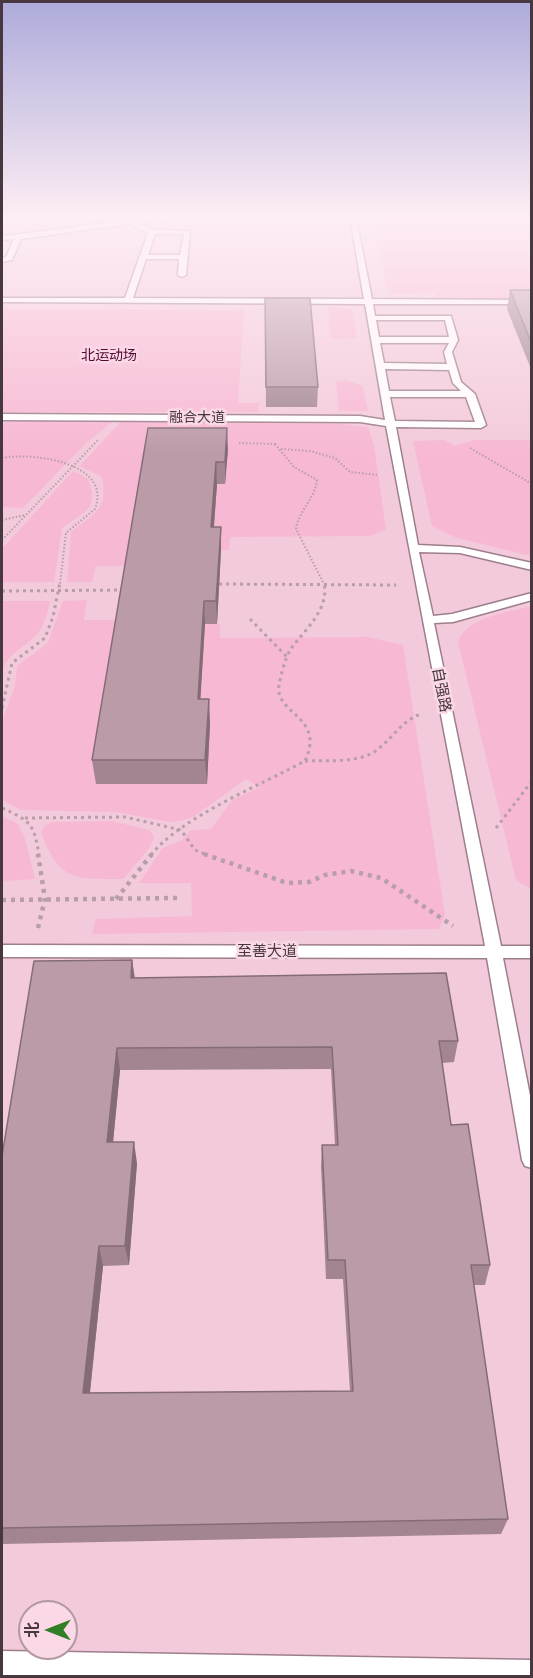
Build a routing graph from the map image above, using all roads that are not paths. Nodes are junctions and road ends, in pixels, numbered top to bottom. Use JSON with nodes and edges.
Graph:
{"nodes":[{"id":1,"x":130,"y":296,"type":"edge"},
{"id":2,"x":369,"y":296,"type":"edge"},
{"id":3,"x":2,"y":300,"type":"edge"},
{"id":4,"x":128,"y":301,"type":"junction"},
{"id":5,"x":370,"y":302,"type":"junction"},
{"id":6,"x":531,"y":302,"type":"edge"},
{"id":7,"x":374,"y":318,"type":"junction"},
{"id":8,"x":378,"y":340,"type":"junction"},
{"id":9,"x":454,"y":340,"type":"junction"},
{"id":10,"x":382,"y":366,"type":"junction"},
{"id":11,"x":452,"y":367,"type":"junction"},
{"id":12,"x":387,"y":394,"type":"junction"},
{"id":13,"x":470,"y":394,"type":"junction"},
{"id":14,"x":2,"y":417,"type":"edge"},
{"id":15,"x":392,"y":424,"type":"junction"},
{"id":16,"x":413,"y":548,"type":"junction"},
{"id":17,"x":531,"y":567,"type":"edge"},
{"id":18,"x":531,"y":596,"type":"edge"},
{"id":19,"x":427,"y":620,"type":"junction"},
{"id":20,"x":2,"y":951,"type":"edge"},
{"id":21,"x":494,"y":952,"type":"junction"},
{"id":22,"x":531,"y":952,"type":"edge"},
{"id":23,"x":531,"y":1161,"type":"edge"},
{"id":24,"x":2,"y":1664,"type":"edge"},
{"id":25,"x":531,"y":1673,"type":"edge"}],
"edges":[{"from":1,"to":4,"type":"lane"},
{"from":2,"to":5,"type":"lane","name":"自强路"},
{"from":3,"to":4,"type":"lane"},
{"from":4,"to":5,"type":"lane"},
{"from":5,"to":6,"type":"lane"},
{"from":5,"to":7,"type":"lane","name":"自强路"},
{"from":7,"to":8,"type":"lane","name":"自强路"},
{"from":7,"to":9,"type":"lane"},
{"from":8,"to":9,"type":"lane"},
{"from":8,"to":10,"type":"lane","name":"自强路"},
{"from":9,"to":11,"type":"lane"},
{"from":10,"to":11,"type":"lane"},
{"from":10,"to":12,"type":"lane","name":"自强路"},
{"from":11,"to":13,"type":"lane"},
{"from":12,"to":13,"type":"lane"},
{"from":12,"to":15,"type":"lane","name":"自强路"},
{"from":13,"to":15,"type":"lane","name":"融合大道"},
{"from":14,"to":15,"type":"lane","name":"融合大道"},
{"from":15,"to":16,"type":"lane","name":"自强路"},
{"from":16,"to":17,"type":"lane"},
{"from":16,"to":19,"type":"lane","name":"自强路"},
{"from":18,"to":19,"type":"lane"},
{"from":19,"to":21,"type":"lane","name":"自强路"},
{"from":20,"to":21,"type":"lane","name":"至善大道"},
{"from":21,"to":22,"type":"lane","name":"至善大道"},
{"from":21,"to":23,"type":"lane","name":"自强路"},
{"from":24,"to":25,"type":"lane"}]}
